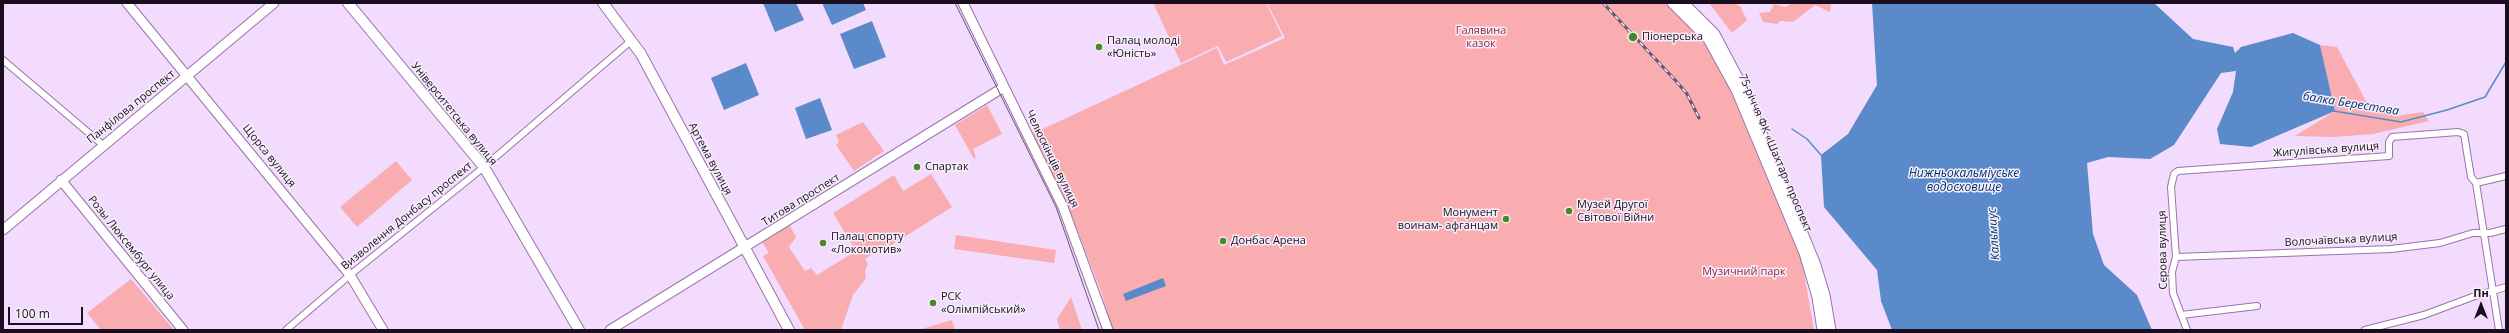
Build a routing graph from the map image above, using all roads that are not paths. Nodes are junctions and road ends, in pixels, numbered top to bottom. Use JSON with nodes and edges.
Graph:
{"nodes":[{"id":1,"x":127,"y":3,"type":"edge"},
{"id":2,"x":274,"y":3,"type":"edge"},
{"id":3,"x":348,"y":3,"type":"edge"},
{"id":4,"x":603,"y":3,"type":"edge"},
{"id":5,"x":963,"y":3,"type":"edge"},
{"id":6,"x":1672,"y":3,"type":"edge"},
{"id":7,"x":1684,"y":3,"type":"edge"},
{"id":8,"x":632,"y":40,"type":"junction"},
{"id":9,"x":3,"y":60,"type":"edge"},
{"id":10,"x":189,"y":76,"type":"junction"},
{"id":11,"x":1004,"y":87,"type":"junction"},
{"id":12,"x":103,"y":145,"type":"junction"},
{"id":13,"x":484,"y":167,"type":"junction"},
{"id":14,"x":2178,"y":171,"type":"joint"},
{"id":15,"x":2506,"y":176,"type":"edge"},
{"id":16,"x":61,"y":180,"type":"junction"},
{"id":17,"x":2476,"y":183,"type":"junction"},
{"id":18,"x":2506,"y":229,"type":"edge"},
{"id":19,"x":3,"y":230,"type":"edge"},
{"id":20,"x":2483,"y":233,"type":"junction"},
{"id":21,"x":744,"y":249,"type":"junction"},
{"id":22,"x":2176,"y":257,"type":"junction"},
{"id":23,"x":350,"y":275,"type":"junction"},
{"id":24,"x":2506,"y":287,"type":"edge"},
{"id":25,"x":2494,"y":290,"type":"junction"},
{"id":26,"x":2257,"y":306,"type":"dead end"},
{"id":27,"x":2181,"y":315,"type":"junction"},
{"id":28,"x":183,"y":330,"type":"edge"},
{"id":29,"x":286,"y":330,"type":"edge"},
{"id":30,"x":382,"y":330,"type":"edge"},
{"id":31,"x":579,"y":330,"type":"edge"},
{"id":32,"x":610,"y":330,"type":"edge"},
{"id":33,"x":790,"y":330,"type":"edge"},
{"id":34,"x":1108,"y":330,"type":"edge"},
{"id":35,"x":1822,"y":330,"type":"edge"},
{"id":36,"x":1831,"y":330,"type":"edge"},
{"id":37,"x":2187,"y":330,"type":"edge"},
{"id":38,"x":2365,"y":330,"type":"edge"},
{"id":39,"x":2499,"y":330,"type":"edge"}],
"edges":[{"from":1,"to":10,"type":"main road","name":"Щорса вулиця"},
{"from":2,"to":10,"type":"main road","name":"Панфілова проспект"},
{"from":3,"to":13,"type":"main road","name":"Університетська вулиця"},
{"from":4,"to":8,"type":"main road","name":"Артема вулиця"},
{"from":5,"to":11,"type":"main road","name":"Челюскінців вулиця"},
{"from":6,"to":35,"type":"main road","name":"75-річчя ФК «Шахтар» проспект"},
{"from":7,"to":36,"type":"main road","name":"75-річчя ФК «Шахтар» проспект"},
{"from":8,"to":13,"type":"street","name":"Визволення Донбасу проспект"},
{"from":8,"to":21,"type":"main road","name":"Артема вулиця"},
{"from":9,"to":12,"type":"street"},
{"from":10,"to":12,"type":"main road","name":"Панфілова проспект"},
{"from":10,"to":23,"type":"main road","name":"Щорса вулиця"},
{"from":11,"to":21,"type":"main road","name":"Титова проспект"},
{"from":11,"to":34,"type":"main road","name":"Челюскінців вулиця"},
{"from":12,"to":16,"type":"main road","name":"Панфілова проспект"},
{"from":13,"to":23,"type":"street","name":"Визволення Донбасу проспект"},
{"from":13,"to":31,"type":"main road","name":"Університетська вулиця"},
{"from":14,"to":17,"type":"street","name":"Жигулівська вулиця"},
{"from":14,"to":22,"type":"street","name":"Сєрова вулиця"},
{"from":15,"to":17,"type":"street"},
{"from":16,"to":19,"type":"main road","name":"Панфілова проспект"},
{"from":16,"to":28,"type":"main road","name":"Розы Люксембург улица"},
{"from":17,"to":20,"type":"street"},
{"from":18,"to":20,"type":"street","name":"Волочаївська вулиця"},
{"from":20,"to":22,"type":"street","name":"Волочаївська вулиця"},
{"from":20,"to":25,"type":"street"},
{"from":21,"to":32,"type":"main road","name":"Титова проспект"},
{"from":21,"to":33,"type":"main road","name":"Артема вулиця"},
{"from":22,"to":27,"type":"street","name":"Сєрова вулиця"},
{"from":23,"to":29,"type":"street","name":"Визволення Донбасу проспект"},
{"from":23,"to":30,"type":"main road","name":"Щорса вулиця"},
{"from":24,"to":25,"type":"street"},
{"from":25,"to":38,"type":"street"},
{"from":25,"to":39,"type":"street"},
{"from":26,"to":27,"type":"street"},
{"from":27,"to":37,"type":"street","name":"Сєрова вулиця"}]}
